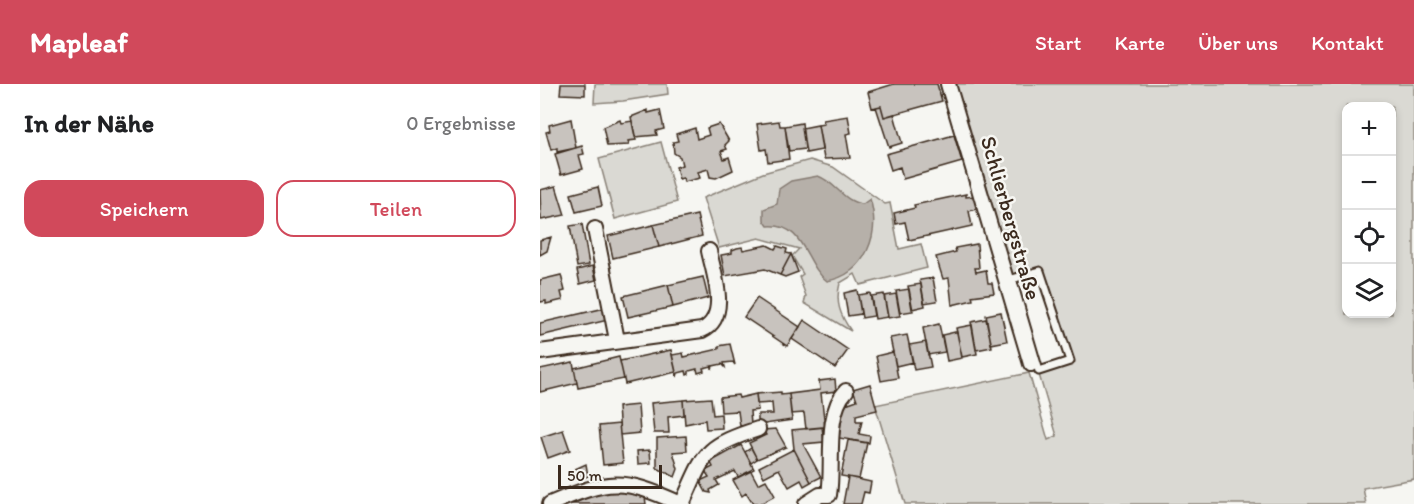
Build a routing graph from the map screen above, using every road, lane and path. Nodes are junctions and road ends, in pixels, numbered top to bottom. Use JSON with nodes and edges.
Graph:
{"nodes":[{"id":1,"x":948,"y":84,"type":"edge"},
{"id":2,"x":595,"y":229,"type":"dead end"},
{"id":3,"x":709,"y":251,"type":"dead end"},
{"id":4,"x":617,"y":340,"type":"junction"},
{"id":5,"x":540,"y":352,"type":"edge"},
{"id":6,"x":1034,"y":363,"type":"junction"},
{"id":7,"x":846,"y":391,"type":"dead end"},
{"id":8,"x":758,"y":429,"type":"dead end"},
{"id":9,"x":831,"y":500,"type":"edge"},
{"id":10,"x":550,"y":504,"type":"edge"},
{"id":11,"x":682,"y":504,"type":"edge"},
{"id":12,"x":806,"y":504,"type":"edge"}],
"edges":[{"from":1,"to":6,"type":"street","name":"Schlierbergstraße"},
{"from":2,"to":4,"type":"street"},
{"from":3,"to":4,"type":"street"},
{"from":4,"to":5,"type":"street"},
{"from":6,"to":6,"type":"lane"},
{"from":7,"to":9,"type":"street"},
{"from":8,"to":11,"type":"street"},
{"from":9,"to":12,"type":"street"},
{"from":10,"to":11,"type":"street"}]}
